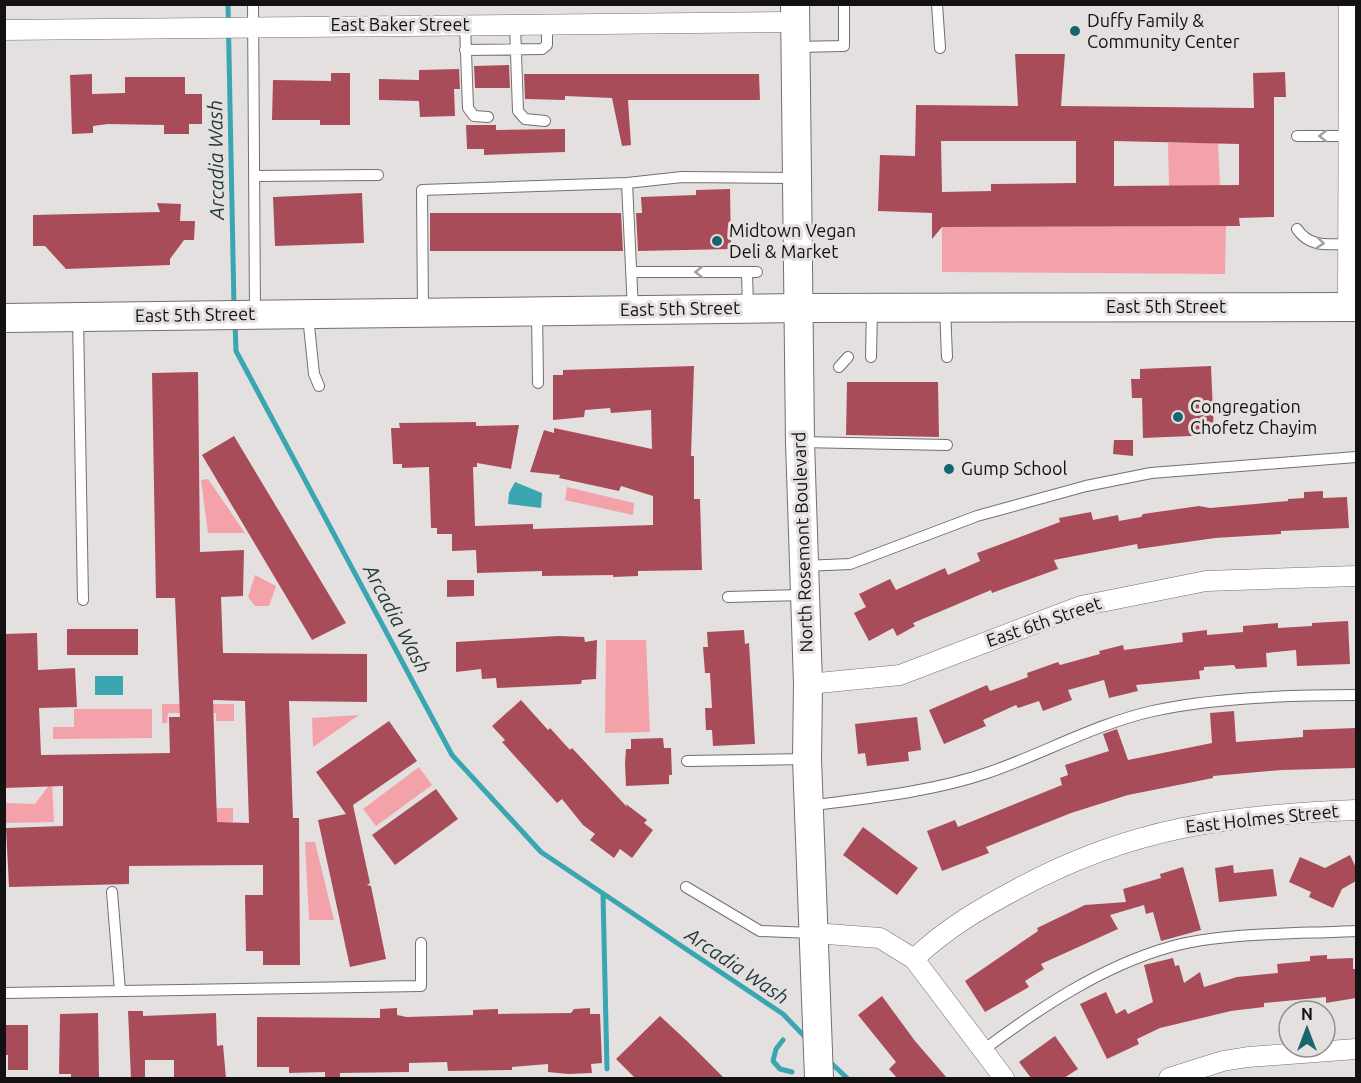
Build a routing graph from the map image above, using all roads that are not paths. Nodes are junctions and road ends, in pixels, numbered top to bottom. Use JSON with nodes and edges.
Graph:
{"nodes":[{"id":1,"x":253,"y":4,"type":"edge"},
{"id":2,"x":844,"y":4,"type":"edge"},
{"id":3,"x":938,"y":4,"type":"edge"},
{"id":4,"x":1348,"y":4,"type":"edge"},
{"id":5,"x":547,"y":24,"type":"junction"},
{"id":6,"x":796,"y":24,"type":"edge"},
{"id":7,"x":465,"y":25,"type":"junction"},
{"id":8,"x":515,"y":25,"type":"junction"},
{"id":9,"x":253,"y":27,"type":"junction"},
{"id":10,"x":4,"y":30,"type":"edge"},
{"id":11,"x":1353,"y":31,"type":"edge"},
{"id":12,"x":940,"y":48,"type":"dead end"},
{"id":13,"x":515,"y":49,"type":"junction"},
{"id":14,"x":465,"y":50,"type":"junction"},
{"id":15,"x":488,"y":117,"type":"dead end"},
{"id":16,"x":545,"y":121,"type":"dead end"},
{"id":17,"x":1297,"y":136,"type":"dead end"},
{"id":18,"x":1349,"y":136,"type":"junction"},
{"id":19,"x":1353,"y":160,"type":"edge"},
{"id":20,"x":378,"y":175,"type":"dead end"},
{"id":21,"x":254,"y":176,"type":"junction"},
{"id":22,"x":797,"y":178,"type":"junction"},
{"id":23,"x":627,"y":183,"type":"junction"},
{"id":24,"x":1297,"y":229,"type":"dead end"},
{"id":25,"x":1349,"y":244,"type":"junction"},
{"id":26,"x":631,"y":272,"type":"junction"},
{"id":27,"x":872,"y":307,"type":"junction"},
{"id":28,"x":945,"y":307,"type":"junction"},
{"id":29,"x":1352,"y":307,"type":"edge"},
{"id":30,"x":748,"y":308,"type":"junction"},
{"id":31,"x":799,"y":308,"type":"junction"},
{"id":32,"x":633,"y":310,"type":"junction"},
{"id":33,"x":537,"y":311,"type":"junction"},
{"id":34,"x":423,"y":312,"type":"junction"},
{"id":35,"x":250,"y":314,"type":"junction"},
{"id":36,"x":308,"y":314,"type":"junction"},
{"id":37,"x":78,"y":317,"type":"junction"},
{"id":38,"x":4,"y":318,"type":"edge"},
{"id":39,"x":848,"y":357,"type":"dead end"},
{"id":40,"x":871,"y":357,"type":"dead end"},
{"id":41,"x":947,"y":357,"type":"dead end"},
{"id":42,"x":839,"y":367,"type":"dead end"},
{"id":43,"x":538,"y":383,"type":"dead end"},
{"id":44,"x":319,"y":386,"type":"dead end"},
{"id":45,"x":800,"y":442,"type":"junction"},
{"id":46,"x":947,"y":444,"type":"dead end"},
{"id":47,"x":1356,"y":457,"type":"edge"},
{"id":48,"x":804,"y":566,"type":"junction"},
{"id":49,"x":1356,"y":576,"type":"edge"},
{"id":50,"x":805,"y":595,"type":"junction"},
{"id":51,"x":728,"y":597,"type":"dead end"},
{"id":52,"x":83,"y":600,"type":"dead end"},
{"id":53,"x":808,"y":684,"type":"junction"},
{"id":54,"x":1356,"y":695,"type":"edge"},
{"id":55,"x":807,"y":759,"type":"junction"},
{"id":56,"x":687,"y":761,"type":"dead end"},
{"id":57,"x":809,"y":806,"type":"junction"},
{"id":58,"x":1356,"y":810,"type":"edge"},
{"id":59,"x":686,"y":887,"type":"dead end"},
{"id":60,"x":112,"y":892,"type":"dead end"},
{"id":61,"x":1356,"y":931,"type":"edge"},
{"id":62,"x":814,"y":933,"type":"junction"},
{"id":63,"x":421,"y":943,"type":"dead end"},
{"id":64,"x":914,"y":959,"type":"junction"},
{"id":65,"x":120,"y":991,"type":"junction"},
{"id":66,"x":4,"y":993,"type":"edge"},
{"id":67,"x":1356,"y":1049,"type":"edge"},
{"id":68,"x":982,"y":1051,"type":"junction"},
{"id":69,"x":819,"y":1078,"type":"edge"},
{"id":70,"x":1004,"y":1078,"type":"edge"},
{"id":71,"x":1169,"y":1078,"type":"edge"}],
"edges":[{"from":1,"to":9,"type":"lane"},
{"from":2,"to":6,"type":"lane"},
{"from":3,"to":12,"type":"lane"},
{"from":4,"to":11,"type":"street"},
{"from":5,"to":6,"type":"street","name":"East Baker Street"},
{"from":5,"to":8,"type":"street","name":"East Baker Street"},
{"from":5,"to":13,"type":"lane"},
{"from":6,"to":22,"type":"street","name":"North Rosemont Boulevard"},
{"from":7,"to":8,"type":"street","name":"East Baker Street"},
{"from":7,"to":9,"type":"street","name":"East Baker Street"},
{"from":7,"to":14,"type":"lane"},
{"from":8,"to":13,"type":"lane"},
{"from":9,"to":10,"type":"street","name":"East Baker Street"},
{"from":9,"to":21,"type":"lane"},
{"from":11,"to":18,"type":"street"},
{"from":13,"to":14,"type":"lane"},
{"from":13,"to":16,"type":"lane"},
{"from":14,"to":15,"type":"lane"},
{"from":18,"to":17,"type":"lane","one_way":true},
{"from":18,"to":19,"type":"street"},
{"from":19,"to":25,"type":"street"},
{"from":20,"to":21,"type":"lane"},
{"from":21,"to":35,"type":"lane"},
{"from":22,"to":23,"type":"lane"},
{"from":22,"to":31,"type":"street","name":"North Rosemont Boulevard"},
{"from":23,"to":26,"type":"lane"},
{"from":23,"to":34,"type":"lane"},
{"from":24,"to":25,"type":"lane","one_way":true},
{"from":25,"to":29,"type":"street"},
{"from":30,"to":26,"type":"lane","one_way":true},
{"from":26,"to":32,"type":"lane"},
{"from":27,"to":28,"type":"street","name":"East 5th Street"},
{"from":27,"to":31,"type":"street","name":"East 5th Street"},
{"from":27,"to":40,"type":"lane"},
{"from":28,"to":29,"type":"street","name":"East 5th Street"},
{"from":28,"to":41,"type":"lane"},
{"from":30,"to":31,"type":"street","name":"East 5th Street"},
{"from":30,"to":32,"type":"street","name":"East 5th Street"},
{"from":31,"to":45,"type":"street","name":"North Rosemont Boulevard"},
{"from":32,"to":33,"type":"street","name":"East 5th Street"},
{"from":33,"to":34,"type":"street","name":"East 5th Street"},
{"from":33,"to":43,"type":"lane"},
{"from":34,"to":36,"type":"street","name":"East 5th Street"},
{"from":35,"to":36,"type":"street","name":"East 5th Street"},
{"from":35,"to":37,"type":"street","name":"East 5th Street"},
{"from":36,"to":44,"type":"lane"},
{"from":37,"to":38,"type":"street","name":"East 5th Street"},
{"from":37,"to":52,"type":"lane"},
{"from":39,"to":42,"type":"lane"},
{"from":45,"to":46,"type":"lane"},
{"from":45,"to":48,"type":"street","name":"North Rosemont Boulevard"},
{"from":47,"to":48,"type":"lane"},
{"from":48,"to":50,"type":"street","name":"North Rosemont Boulevard"},
{"from":49,"to":53,"type":"street","name":"East 6th Street"},
{"from":50,"to":51,"type":"lane"},
{"from":50,"to":53,"type":"street","name":"North Rosemont Boulevard"},
{"from":53,"to":55,"type":"street","name":"North Rosemont Boulevard"},
{"from":54,"to":57,"type":"lane"},
{"from":55,"to":56,"type":"lane"},
{"from":55,"to":57,"type":"street","name":"North Rosemont Boulevard"},
{"from":57,"to":62,"type":"street","name":"North Rosemont Boulevard"},
{"from":58,"to":64,"type":"street","name":"East Holmes Street"},
{"from":59,"to":62,"type":"lane"},
{"from":60,"to":65,"type":"lane"},
{"from":61,"to":68,"type":"lane"},
{"from":62,"to":64,"type":"street"},
{"from":62,"to":69,"type":"street","name":"North Rosemont Boulevard"},
{"from":63,"to":65,"type":"lane"},
{"from":64,"to":68,"type":"street"},
{"from":65,"to":66,"type":"lane"},
{"from":67,"to":71,"type":"street"},
{"from":68,"to":70,"type":"street"}]}
